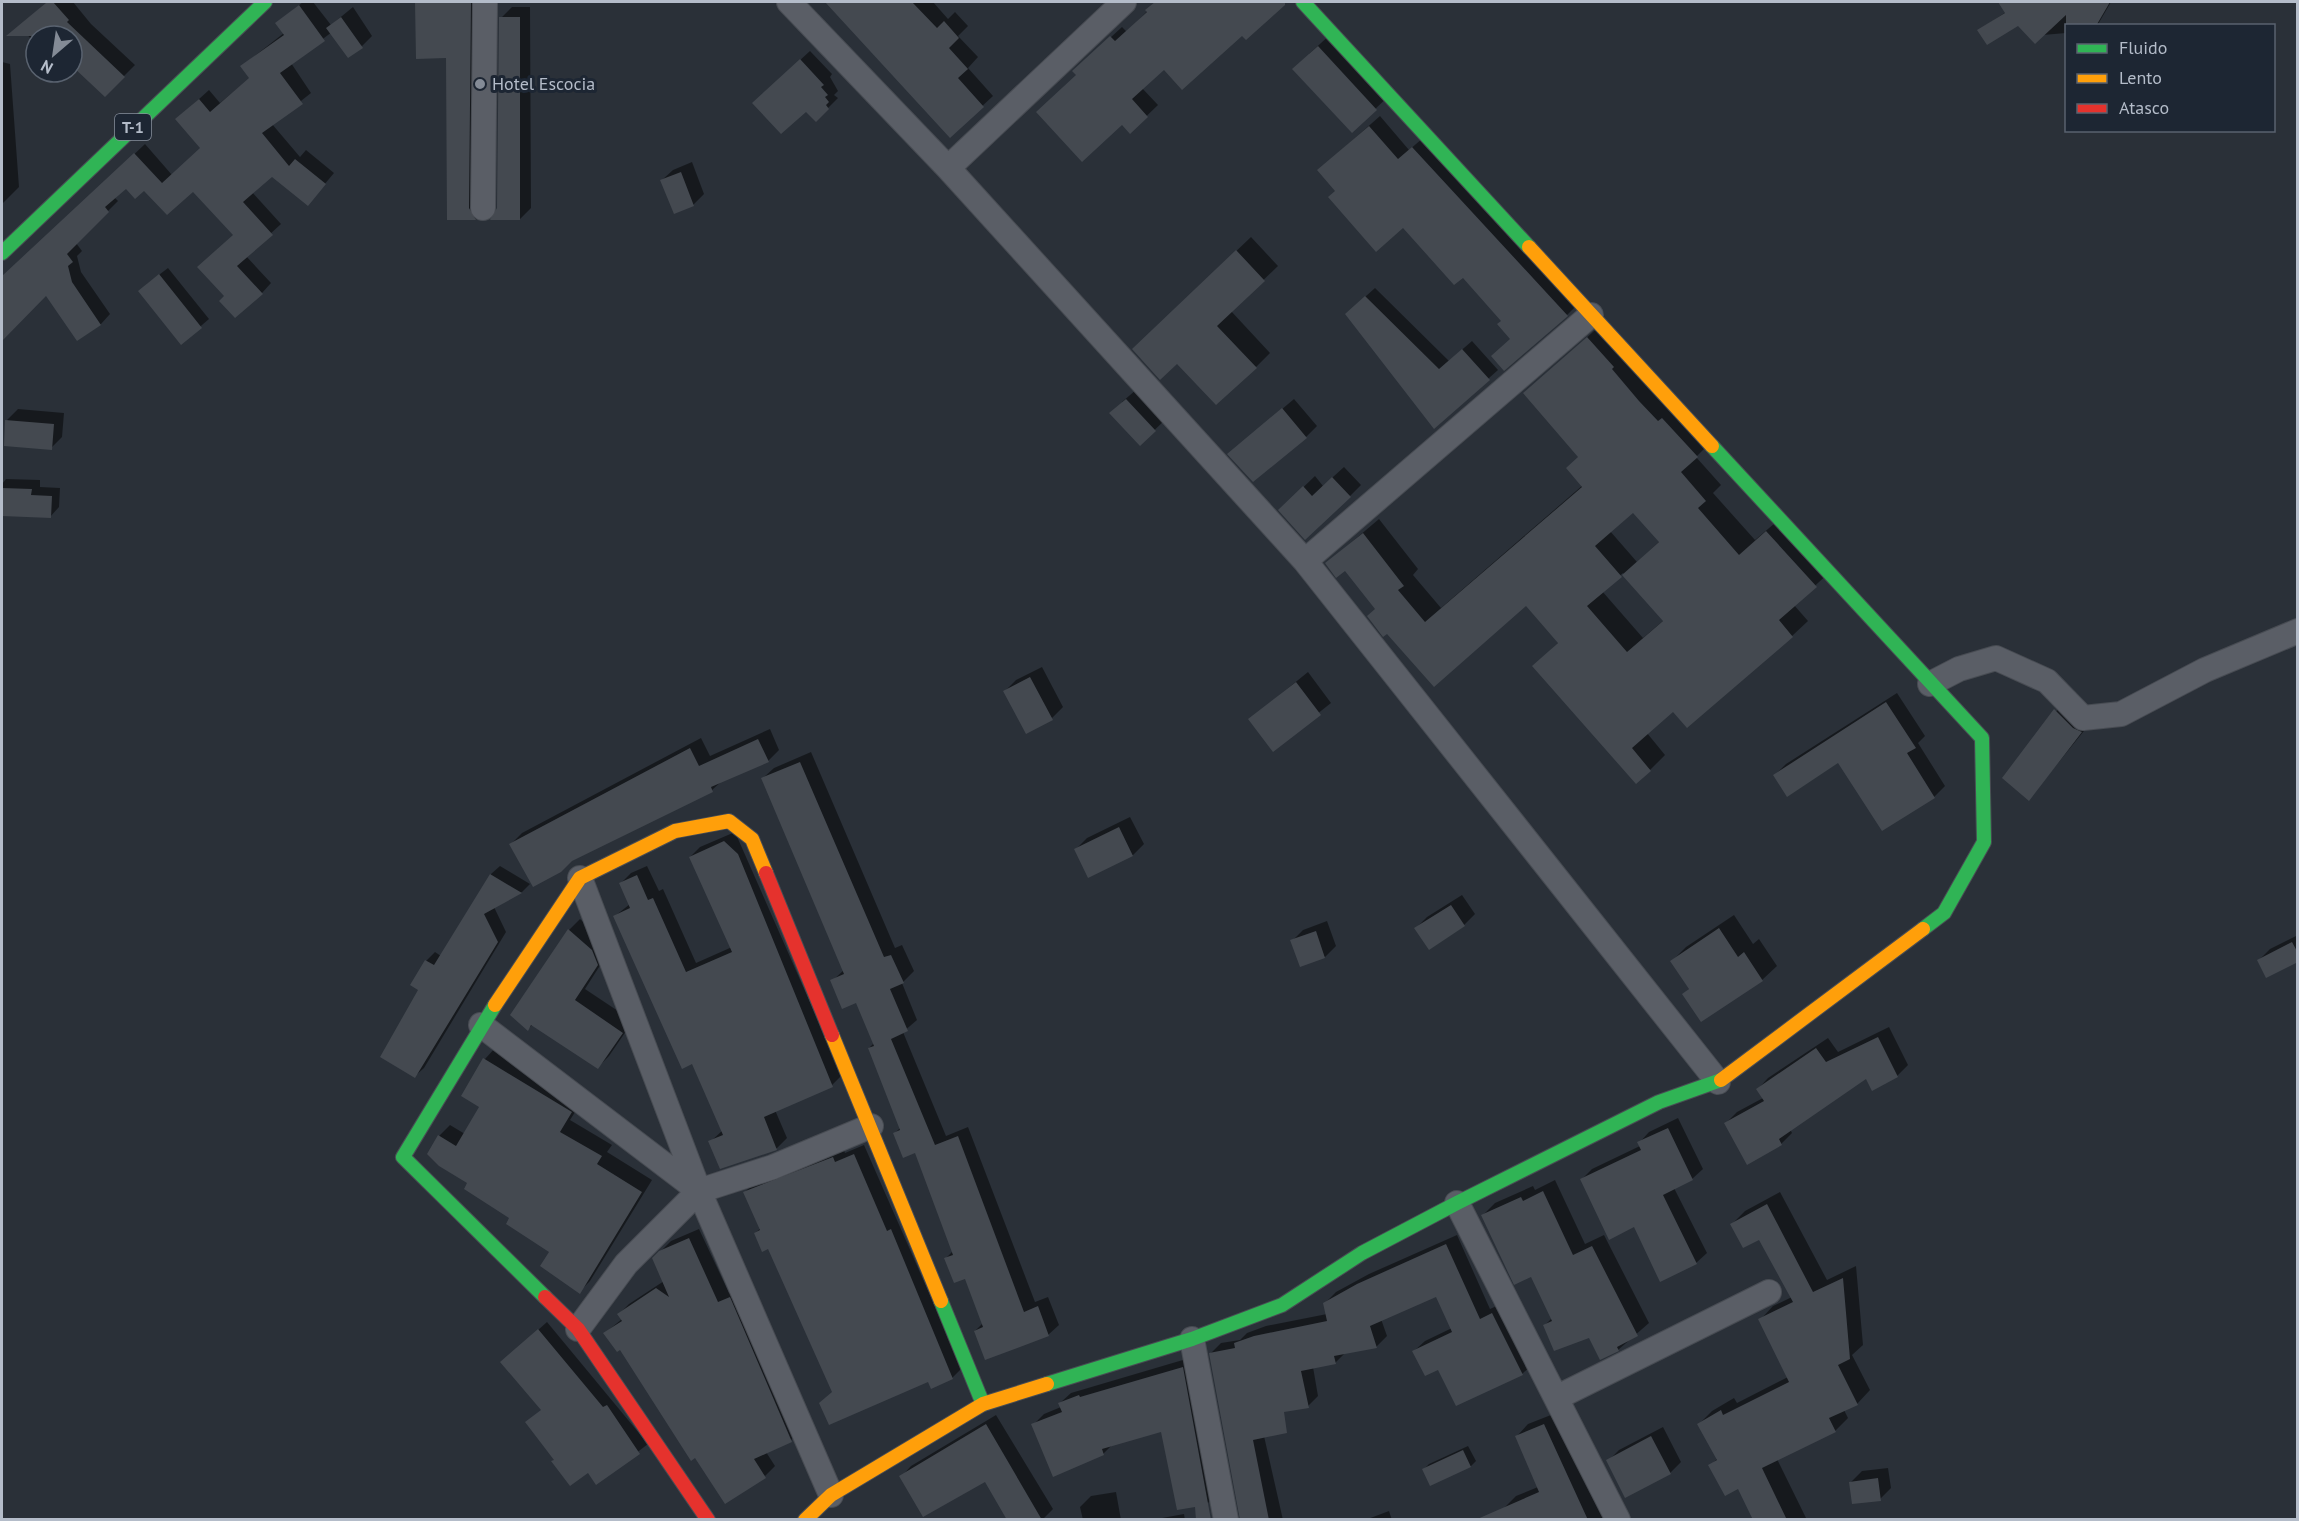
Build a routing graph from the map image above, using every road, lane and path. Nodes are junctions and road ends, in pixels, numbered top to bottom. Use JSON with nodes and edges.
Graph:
{"nodes":[{"id":1,"x":265,"y":2,"type":"edge"},
{"id":2,"x":485,"y":2,"type":"edge"},
{"id":3,"x":789,"y":2,"type":"edge"},
{"id":4,"x":1124,"y":2,"type":"edge"},
{"id":5,"x":1303,"y":2,"type":"edge"},
{"id":6,"x":948,"y":168,"type":"junction"},
{"id":7,"x":483,"y":208,"type":"dead end"},
{"id":8,"x":2,"y":254,"type":"edge"},
{"id":9,"x":1591,"y":315,"type":"junction"},
{"id":10,"x":1305,"y":561,"type":"junction"},
{"id":11,"x":2298,"y":631,"type":"edge"},
{"id":12,"x":1930,"y":684,"type":"junction"},
{"id":13,"x":580,"y":878,"type":"junction"},
{"id":14,"x":481,"y":1025,"type":"junction"},
{"id":15,"x":1718,"y":1082,"type":"junction"},
{"id":16,"x":871,"y":1126,"type":"junction"},
{"id":17,"x":699,"y":1191,"type":"junction"},
{"id":18,"x":1457,"y":1203,"type":"junction"},
{"id":19,"x":1769,"y":1292,"type":"dead end"},
{"id":20,"x":579,"y":1329,"type":"junction"},
{"id":21,"x":1192,"y":1339,"type":"junction"},
{"id":22,"x":1558,"y":1397,"type":"junction"},
{"id":23,"x":983,"y":1404,"type":"junction"},
{"id":24,"x":831,"y":1496,"type":"junction"},
{"id":25,"x":708,"y":1520,"type":"edge"},
{"id":26,"x":805,"y":1520,"type":"edge"},
{"id":27,"x":1226,"y":1520,"type":"edge"},
{"id":28,"x":1618,"y":1520,"type":"edge"}],
"edges":[{"from":1,"to":8,"type":"main road","number":"T-1"},
{"from":2,"to":7,"type":"street"},
{"from":3,"to":6,"type":"street"},
{"from":4,"to":6,"type":"street"},
{"from":5,"to":9,"type":"main road"},
{"from":6,"to":10,"type":"street"},
{"from":9,"to":10,"type":"street"},
{"from":9,"to":12,"type":"main road"},
{"from":10,"to":15,"type":"street"},
{"from":11,"to":12,"type":"street"},
{"from":12,"to":15,"type":"main road"},
{"from":13,"to":14,"type":"main road"},
{"from":13,"to":16,"type":"main road"},
{"from":13,"to":17,"type":"street"},
{"from":14,"to":17,"type":"street"},
{"from":14,"to":20,"type":"main road"},
{"from":15,"to":18,"type":"main road"},
{"from":16,"to":17,"type":"street"},
{"from":16,"to":23,"type":"main road"},
{"from":17,"to":20,"type":"street"},
{"from":17,"to":24,"type":"street"},
{"from":18,"to":21,"type":"main road"},
{"from":18,"to":22,"type":"street"},
{"from":19,"to":22,"type":"street"},
{"from":20,"to":25,"type":"main road"},
{"from":21,"to":23,"type":"main road"},
{"from":21,"to":27,"type":"street"},
{"from":22,"to":28,"type":"street"},
{"from":23,"to":24,"type":"main road"},
{"from":24,"to":26,"type":"main road"}]}
